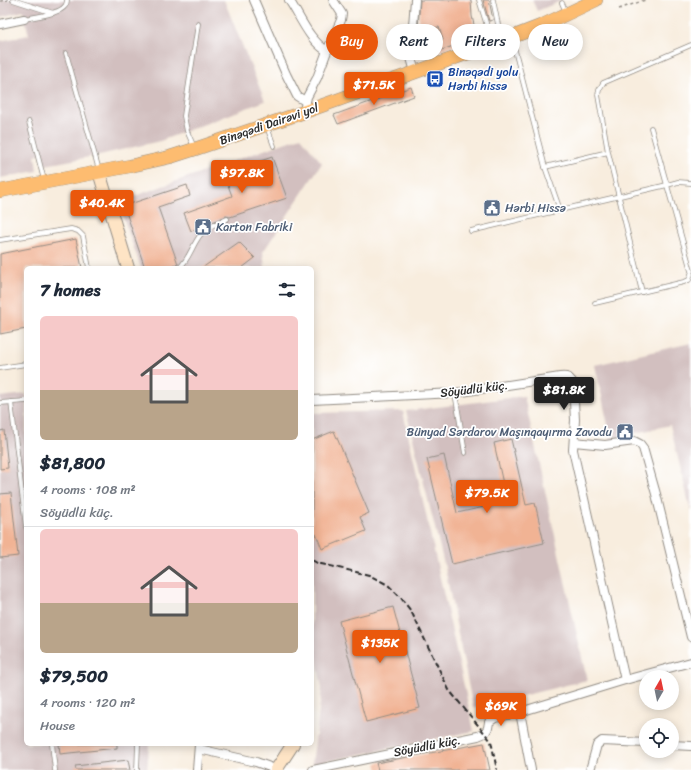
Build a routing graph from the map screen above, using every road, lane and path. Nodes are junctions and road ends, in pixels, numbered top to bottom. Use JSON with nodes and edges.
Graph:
{"nodes":[{"id":1,"x":14,"y":0,"type":"edge"},
{"id":2,"x":67,"y":0,"type":"edge"},
{"id":3,"x":254,"y":0,"type":"edge"},
{"id":4,"x":289,"y":0,"type":"edge"},
{"id":5,"x":333,"y":0,"type":"edge"},
{"id":6,"x":414,"y":0,"type":"edge"},
{"id":7,"x":479,"y":0,"type":"edge"},
{"id":8,"x":492,"y":0,"type":"edge"},
{"id":9,"x":596,"y":0,"type":"edge"},
{"id":10,"x":645,"y":0,"type":"edge"},
{"id":11,"x":0,"y":1,"type":"edge"},
{"id":12,"x":619,"y":9,"type":"dead end"},
{"id":13,"x":53,"y":13,"type":"junction"},
{"id":14,"x":24,"y":19,"type":"joint"},
{"id":15,"x":0,"y":24,"type":"edge"},
{"id":16,"x":198,"y":24,"type":"dead end"},
{"id":17,"x":339,"y":24,"type":"edge"},
{"id":18,"x":413,"y":24,"type":"edge"},
{"id":19,"x":492,"y":24,"type":"edge"},
{"id":20,"x":498,"y":24,"type":"edge"},
{"id":21,"x":520,"y":32,"type":"edge"},
{"id":22,"x":691,"y":45,"type":"edge"},
{"id":23,"x":326,"y":51,"type":"edge"},
{"id":24,"x":66,"y":53,"type":"dead end"},
{"id":25,"x":326,"y":55,"type":"edge"},
{"id":26,"x":451,"y":59,"type":"edge"},
{"id":27,"x":411,"y":60,"type":"edge"},
{"id":28,"x":508,"y":60,"type":"edge"},
{"id":29,"x":414,"y":72,"type":"junction"},
{"id":30,"x":306,"y":106,"type":"junction"},
{"id":31,"x":29,"y":122,"type":"dead end"},
{"id":32,"x":266,"y":125,"type":"junction"},
{"id":33,"x":651,"y":128,"type":"dead end"},
{"id":34,"x":274,"y":146,"type":"dead end"},
{"id":35,"x":195,"y":150,"type":"junction"},
{"id":36,"x":608,"y":152,"type":"junction"},
{"id":37,"x":545,"y":167,"type":"junction"},
{"id":38,"x":99,"y":172,"type":"junction"},
{"id":39,"x":691,"y":182,"type":"edge"},
{"id":40,"x":45,"y":183,"type":"junction"},
{"id":41,"x":667,"y":185,"type":"junction"},
{"id":42,"x":0,"y":191,"type":"edge"},
{"id":43,"x":618,"y":196,"type":"junction"},
{"id":44,"x":560,"y":210,"type":"junction"},
{"id":45,"x":227,"y":219,"type":"dead end"},
{"id":46,"x":471,"y":231,"type":"dead end"},
{"id":47,"x":0,"y":240,"type":"edge"},
{"id":48,"x":90,"y":266,"type":"edge"},
{"id":49,"x":127,"y":266,"type":"edge"},
{"id":50,"x":182,"y":266,"type":"edge"},
{"id":51,"x":691,"y":271,"type":"edge"},
{"id":52,"x":691,"y":274,"type":"edge"},
{"id":53,"x":642,"y":292,"type":"junction"},
{"id":54,"x":595,"y":303,"type":"dead end"},
{"id":55,"x":24,"y":364,"type":"edge"},
{"id":56,"x":0,"y":368,"type":"edge"},
{"id":57,"x":455,"y":393,"type":"junction"},
{"id":58,"x":314,"y":400,"type":"edge"},
{"id":59,"x":24,"y":401,"type":"edge"},
{"id":60,"x":11,"y":402,"type":"junction"},
{"id":61,"x":0,"y":403,"type":"edge"},
{"id":62,"x":574,"y":442,"type":"junction"},
{"id":63,"x":465,"y":453,"type":"dead end"},
{"id":64,"x":24,"y":510,"type":"edge"},
{"id":65,"x":691,"y":637,"type":"edge"},
{"id":66,"x":691,"y":662,"type":"edge"},
{"id":67,"x":625,"y":680,"type":"junction"},
{"id":68,"x":520,"y":712,"type":"junction"},
{"id":69,"x":639,"y":743,"type":"edge"},
{"id":70,"x":679,"y":745,"type":"edge"},
{"id":71,"x":52,"y":746,"type":"edge"},
{"id":72,"x":138,"y":746,"type":"edge"},
{"id":73,"x":199,"y":746,"type":"edge"},
{"id":74,"x":292,"y":746,"type":"edge"},
{"id":75,"x":691,"y":746,"type":"edge"},
{"id":76,"x":55,"y":770,"type":"edge"},
{"id":77,"x":137,"y":770,"type":"edge"},
{"id":78,"x":197,"y":770,"type":"edge"},
{"id":79,"x":277,"y":770,"type":"edge"},
{"id":80,"x":313,"y":770,"type":"edge"},
{"id":81,"x":531,"y":770,"type":"edge"},
{"id":82,"x":590,"y":770,"type":"edge"}],
"edges":[{"from":1,"to":11,"type":"path"},
{"from":1,"to":13,"type":"lane"},
{"from":2,"to":13,"type":"lane"},
{"from":3,"to":30,"type":"street"},
{"from":4,"to":23,"type":"street"},
{"from":5,"to":17,"type":"street"},
{"from":6,"to":18,"type":"street"},
{"from":7,"to":19,"type":"lane"},
{"from":8,"to":20,"type":"lane"},
{"from":9,"to":21,"type":"main road","name":"Binəqədi Dairəvi yol"},
{"from":10,"to":12,"type":"path"},
{"from":13,"to":14,"type":"lane"},
{"from":14,"to":15,"type":"street"},
{"from":16,"to":35,"type":"lane"},
{"from":22,"to":36,"type":"lane"},
{"from":24,"to":38,"type":"lane"},
{"from":25,"to":30,"type":"street"},
{"from":26,"to":29,"type":"main road","name":"Binəqədi Dairəvi yol"},
{"from":27,"to":29,"type":"street"},
{"from":28,"to":37,"type":"lane"},
{"from":29,"to":30,"type":"main road","name":"Binəqədi Dairəvi yol"},
{"from":30,"to":32,"type":"main road","name":"Binəqədi Dairəvi yol"},
{"from":31,"to":40,"type":"lane"},
{"from":32,"to":34,"type":"lane"},
{"from":32,"to":35,"type":"main road","name":"Binəqədi Dairəvi yol"},
{"from":33,"to":41,"type":"lane"},
{"from":35,"to":38,"type":"main road","name":"Binəqədi Dairəvi yol"},
{"from":36,"to":37,"type":"lane"},
{"from":36,"to":43,"type":"lane"},
{"from":37,"to":44,"type":"lane"},
{"from":38,"to":40,"type":"main road","name":"Binəqədi Dairəvi yol"},
{"from":38,"to":49,"type":"street"},
{"from":39,"to":41,"type":"lane"},
{"from":40,"to":42,"type":"main road","name":"Binəqədi Dairəvi yol"},
{"from":41,"to":43,"type":"lane"},
{"from":41,"to":51,"type":"lane"},
{"from":43,"to":44,"type":"lane"},
{"from":43,"to":53,"type":"lane"},
{"from":44,"to":46,"type":"lane"},
{"from":45,"to":50,"type":"lane"},
{"from":47,"to":48,"type":"lane"},
{"from":52,"to":53,"type":"lane"},
{"from":53,"to":54,"type":"lane"},
{"from":55,"to":56,"type":"lane"},
{"from":57,"to":58,"type":"street","name":"Söyüdlü küç."},
{"from":57,"to":62,"type":"street","name":"Söyüdlü küç."},
{"from":57,"to":63,"type":"lane"},
{"from":59,"to":60,"type":"lane"},
{"from":60,"to":61,"type":"lane"},
{"from":60,"to":64,"type":"lane"},
{"from":62,"to":65,"type":"street"},
{"from":62,"to":67,"type":"street","name":"Söyüdlü küç."},
{"from":66,"to":67,"type":"street","name":"Söyüdlü küç."},
{"from":67,"to":68,"type":"street","name":"Söyüdlü küç."},
{"from":68,"to":80,"type":"street","name":"Söyüdlü küç."},
{"from":68,"to":81,"type":"street"},
{"from":69,"to":82,"type":"street"},
{"from":70,"to":75,"type":"street"},
{"from":71,"to":76,"type":"lane"},
{"from":72,"to":77,"type":"lane"},
{"from":73,"to":78,"type":"street"},
{"from":73,"to":79,"type":"street"},
{"from":74,"to":79,"type":"street"}]}
